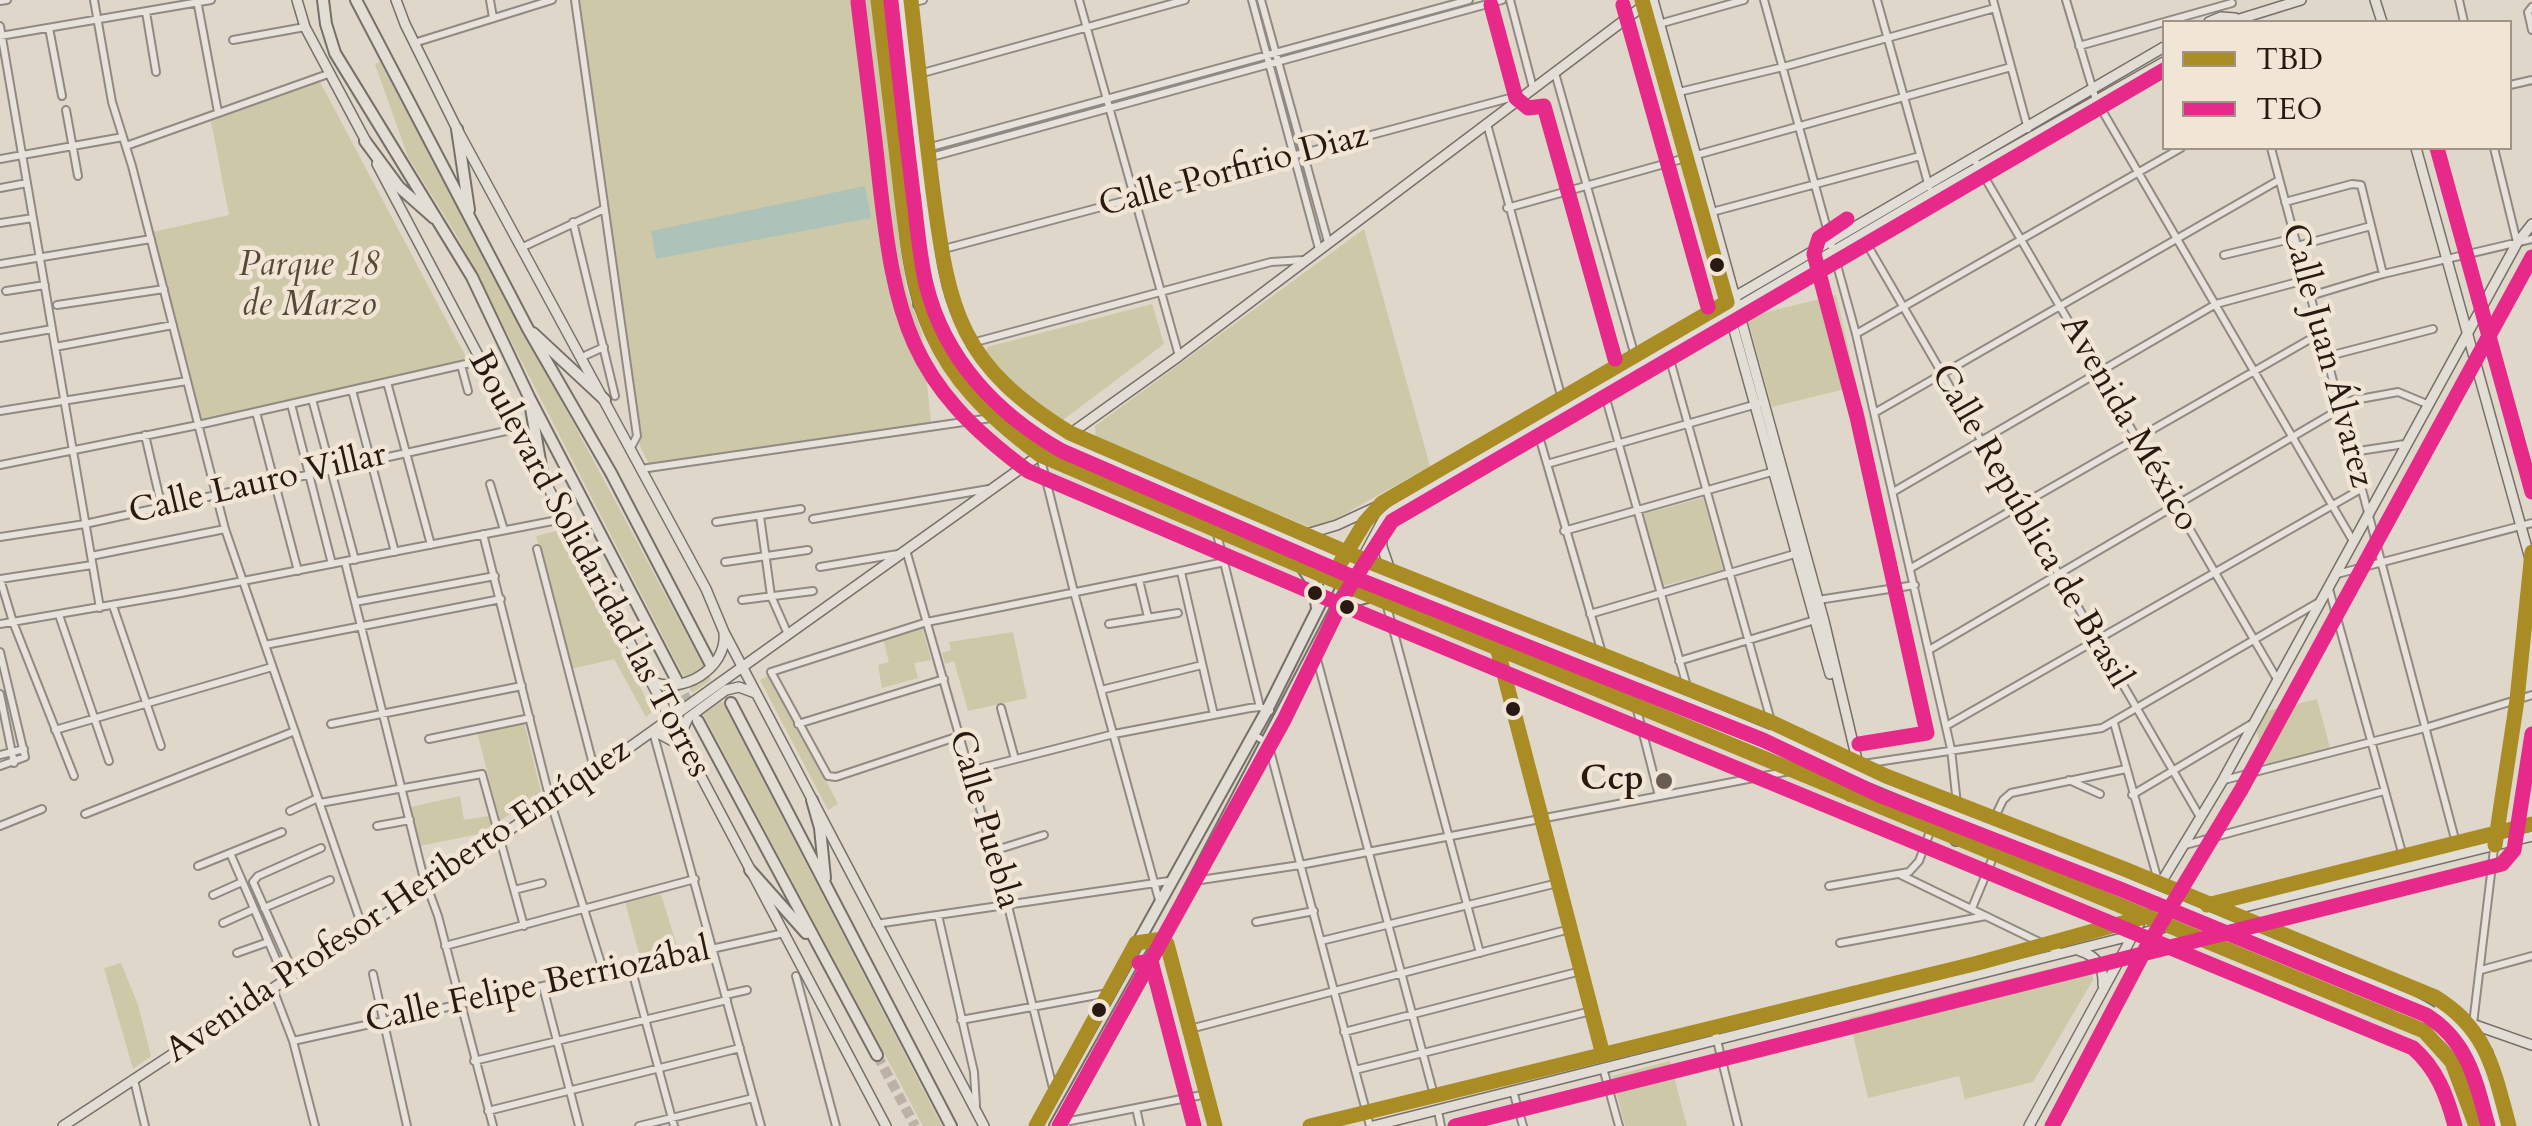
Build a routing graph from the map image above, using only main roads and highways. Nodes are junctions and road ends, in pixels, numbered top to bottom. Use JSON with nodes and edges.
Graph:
{"nodes":[{"id":1,"x":297,"y":0,"type":"edge"},
{"id":2,"x":324,"y":0,"type":"edge"},
{"id":3,"x":356,"y":0,"type":"edge"},
{"id":4,"x":396,"y":0,"type":"edge"},
{"id":5,"x":878,"y":0,"type":"edge"},
{"id":6,"x":891,"y":0,"type":"edge"},
{"id":7,"x":2301,"y":0,"type":"edge"},
{"id":8,"x":908,"y":1,"type":"edge"},
{"id":9,"x":1647,"y":1,"type":"edge"},
{"id":10,"x":2237,"y":20,"type":"edge"},
{"id":11,"x":1654,"y":25,"type":"junction"},
{"id":12,"x":2162,"y":49,"type":"edge"},
{"id":13,"x":2162,"y":63,"type":"edge"},
{"id":14,"x":2094,"y":94,"type":"junction"},
{"id":15,"x":910,"y":121,"type":"junction"},
{"id":16,"x":457,"y":128,"type":"junction"},
{"id":17,"x":366,"y":141,"type":"junction"},
{"id":18,"x":2417,"y":150,"type":"edge"},
{"id":19,"x":1692,"y":158,"type":"junction"},
{"id":20,"x":1930,"y":190,"type":"junction"},
{"id":21,"x":439,"y":221,"type":"junction"},
{"id":22,"x":471,"y":221,"type":"junction"},
{"id":23,"x":2532,"y":224,"type":"edge"},
{"id":24,"x":928,"y":229,"type":"junction"},
{"id":25,"x":1833,"y":246,"type":"junction"},
{"id":26,"x":940,"y":250,"type":"junction"},
{"id":27,"x":924,"y":282,"type":"junction"},
{"id":28,"x":1733,"y":305,"type":"junction"},
{"id":29,"x":920,"y":308,"type":"junction"},
{"id":30,"x":936,"y":322,"type":"junction"},
{"id":31,"x":528,"y":329,"type":"junction"},
{"id":32,"x":2466,"y":335,"type":"junction"},
{"id":33,"x":1636,"y":361,"type":"junction"},
{"id":34,"x":530,"y":397,"type":"junction"},
{"id":35,"x":610,"y":398,"type":"junction"},
{"id":36,"x":1040,"y":433,"type":"junction"},
{"id":37,"x":1070,"y":434,"type":"junction"},
{"id":38,"x":1040,"y":455,"type":"junction"},
{"id":39,"x":544,"y":484,"type":"junction"},
{"id":40,"x":1378,"y":506,"type":"junction"},
{"id":41,"x":1380,"y":522,"type":"junction"},
{"id":42,"x":2526,"y":524,"type":"edge"},
{"id":43,"x":1317,"y":535,"type":"junction"},
{"id":44,"x":1297,"y":542,"type":"junction"},
{"id":45,"x":1346,"y":552,"type":"junction"},
{"id":46,"x":1801,"y":552,"type":"junction"},
{"id":47,"x":1362,"y":559,"type":"junction"},
{"id":48,"x":2532,"y":565,"type":"edge"},
{"id":49,"x":1304,"y":566,"type":"junction"},
{"id":50,"x":1330,"y":578,"type":"junction"},
{"id":51,"x":1348,"y":587,"type":"junction"},
{"id":52,"x":1384,"y":587,"type":"junction"},
{"id":53,"x":1316,"y":612,"type":"junction"},
{"id":54,"x":1332,"y":616,"type":"junction"},
{"id":55,"x":724,"y":632,"type":"junction"},
{"id":56,"x":710,"y":663,"type":"dead end"},
{"id":57,"x":744,"y":667,"type":"junction"},
{"id":58,"x":1640,"y":670,"type":"junction"},
{"id":59,"x":649,"y":680,"type":"junction"},
{"id":60,"x":677,"y":681,"type":"tunnel mouth"},
{"id":61,"x":1654,"y":686,"type":"junction"},
{"id":62,"x":758,"y":694,"type":"junction"},
{"id":63,"x":1624,"y":695,"type":"junction"},
{"id":64,"x":731,"y":703,"type":"dead end"},
{"id":65,"x":670,"y":719,"type":"junction"},
{"id":66,"x":698,"y":722,"type":"tunnel mouth"},
{"id":67,"x":654,"y":731,"type":"junction"},
{"id":68,"x":1764,"y":735,"type":"junction"},
{"id":69,"x":1800,"y":735,"type":"junction"},
{"id":70,"x":685,"y":748,"type":"junction"},
{"id":71,"x":1857,"y":761,"type":"junction"},
{"id":72,"x":1874,"y":786,"type":"junction"},
{"id":73,"x":1920,"y":789,"type":"junction"},
{"id":74,"x":1850,"y":796,"type":"junction"},
{"id":75,"x":812,"y":800,"type":"junction"},
{"id":76,"x":1936,"y":804,"type":"junction"},
{"id":77,"x":1942,"y":820,"type":"junction"},
{"id":78,"x":2532,"y":824,"type":"edge"},
{"id":79,"x":2532,"y":836,"type":"edge"},
{"id":80,"x":1956,"y":840,"type":"junction"},
{"id":81,"x":2024,"y":847,"type":"junction"},
{"id":82,"x":750,"y":870,"type":"junction"},
{"id":83,"x":2127,"y":870,"type":"junction"},
{"id":84,"x":2160,"y":885,"type":"junction"},
{"id":85,"x":832,"y":898,"type":"junction"},
{"id":86,"x":2256,"y":904,"type":"junction"},
{"id":87,"x":2210,"y":905,"type":"junction"},
{"id":88,"x":2116,"y":906,"type":"junction"},
{"id":89,"x":2226,"y":912,"type":"junction"},
{"id":90,"x":2143,"y":916,"type":"junction"},
{"id":91,"x":2130,"y":920,"type":"junction"},
{"id":92,"x":2249,"y":921,"type":"junction"},
{"id":93,"x":2169,"y":926,"type":"junction"},
{"id":94,"x":2129,"y":938,"type":"junction"},
{"id":95,"x":2078,"y":951,"type":"junction"},
{"id":96,"x":2230,"y":952,"type":"junction"},
{"id":97,"x":825,"y":958,"type":"junction"},
{"id":98,"x":1978,"y":962,"type":"junction"},
{"id":99,"x":1957,"y":968,"type":"junction"},
{"id":100,"x":1980,"y":975,"type":"junction"},
{"id":101,"x":1960,"y":980,"type":"junction"},
{"id":102,"x":2102,"y":987,"type":"junction"},
{"id":103,"x":2377,"y":1000,"type":"junction"},
{"id":104,"x":2428,"y":1009,"type":"junction"},
{"id":105,"x":2473,"y":1024,"type":"junction"},
{"id":106,"x":2424,"y":1031,"type":"junction"},
{"id":107,"x":2454,"y":1036,"type":"junction"},
{"id":108,"x":1671,"y":1039,"type":"junction"},
{"id":109,"x":2532,"y":1045,"type":"edge"},
{"id":110,"x":1665,"y":1053,"type":"junction"},
{"id":111,"x":2487,"y":1053,"type":"junction"},
{"id":112,"x":877,"y":1055,"type":"tunnel mouth"},
{"id":113,"x":1062,"y":1125,"type":"edge"},
{"id":114,"x":63,"y":1126,"type":"edge"},
{"id":115,"x":886,"y":1126,"type":"edge"},
{"id":116,"x":951,"y":1126,"type":"edge"},
{"id":117,"x":984,"y":1126,"type":"edge"},
{"id":118,"x":1036,"y":1126,"type":"edge"},
{"id":119,"x":1310,"y":1126,"type":"edge"},
{"id":120,"x":1371,"y":1126,"type":"edge"},
{"id":121,"x":2030,"y":1126,"type":"edge"},
{"id":122,"x":2476,"y":1126,"type":"edge"},
{"id":123,"x":2486,"y":1126,"type":"edge"},
{"id":124,"x":2498,"y":1126,"type":"edge"},
{"id":125,"x":2509,"y":1126,"type":"edge"}],
"edges":[{"from":1,"to":17,"type":"main road","name":"Boulevard Solidaridad las Torres"},
{"from":2,"to":21,"type":"highway","name":"Boulevard Solidaridad las Torres"},
{"from":3,"to":22,"type":"highway","name":"Boulevard Solidaridad las Torres"},
{"from":4,"to":16,"type":"main road"},
{"from":5,"to":29,"type":"main road"},
{"from":6,"to":15,"type":"highway"},
{"from":7,"to":10,"type":"main road"},
{"from":8,"to":15,"type":"highway"},
{"from":8,"to":26,"type":"main road"},
{"from":9,"to":11,"type":"main road"},
{"from":9,"to":37,"type":"main road","name":"Avenida Profesor Heriberto Enríquez"},
{"from":11,"to":19,"type":"main road"},
{"from":11,"to":19,"type":"main road"},
{"from":12,"to":14,"type":"main road"},
{"from":13,"to":14,"type":"main road"},
{"from":14,"to":20,"type":"main road"},
{"from":15,"to":24,"type":"highway"},
{"from":15,"to":27,"type":"highway"},
{"from":16,"to":22,"type":"highway"},
{"from":16,"to":35,"type":"main road"},
{"from":17,"to":21,"type":"highway"},
{"from":17,"to":39,"type":"main road","name":"Boulevard Solidaridad las Torres"},
{"from":18,"to":32,"type":"main road"},
{"from":19,"to":28,"type":"main road"},
{"from":19,"to":28,"type":"main road"},
{"from":20,"to":25,"type":"main road"},
{"from":20,"to":25,"type":"main road"},
{"from":21,"to":34,"type":"highway","name":"Boulevard Solidaridad las Torres"},
{"from":22,"to":31,"type":"highway","name":"Boulevard Solidaridad las Torres"},
{"from":23,"to":32,"type":"main road"},
{"from":24,"to":26,"type":"highway"},
{"from":24,"to":36,"type":"highway"},
{"from":25,"to":28,"type":"main road"},
{"from":26,"to":37,"type":"main road"},
{"from":27,"to":29,"type":"highway"},
{"from":27,"to":30,"type":"highway"},
{"from":28,"to":33,"type":"main road"},
{"from":28,"to":33,"type":"main road"},
{"from":28,"to":46,"type":"main road"},
{"from":29,"to":30,"type":"highway"},
{"from":29,"to":38,"type":"main road"},
{"from":30,"to":36,"type":"highway"},
{"from":31,"to":35,"type":"highway"},
{"from":31,"to":56,"type":"highway","name":"Boulevard Solidaridad las Torres"},
{"from":32,"to":42,"type":"main road"},
{"from":32,"to":84,"type":"main road"},
{"from":33,"to":40,"type":"main road"},
{"from":33,"to":41,"type":"main road"},
{"from":34,"to":39,"type":"highway"},
{"from":34,"to":60,"type":"highway","name":"Boulevard Solidaridad las Torres"},
{"from":35,"to":55,"type":"main road"},
{"from":36,"to":44,"type":"highway","bridge":true},
{"from":37,"to":38,"type":"main road","name":"Avenida Profesor Heriberto Enríquez"},
{"from":37,"to":44,"type":"main road"},
{"from":38,"to":49,"type":"main road"},
{"from":38,"to":57,"type":"main road","name":"Avenida Profesor Heriberto Enríquez"},
{"from":39,"to":59,"type":"main road","name":"Boulevard Solidaridad las Torres"},
{"from":40,"to":43,"type":"main road"},
{"from":40,"to":45,"type":"main road"},
{"from":41,"to":47,"type":"main road"},
{"from":41,"to":52,"type":"main road"},
{"from":42,"to":48,"type":"main road"},
{"from":43,"to":44,"type":"main road"},
{"from":43,"to":45,"type":"main road"},
{"from":43,"to":49,"type":"main road"},
{"from":44,"to":52,"type":"highway","bridge":true},
{"from":45,"to":47,"type":"main road"},
{"from":45,"to":50,"type":"highway"},
{"from":46,"to":71,"type":"main road"},
{"from":46,"to":71,"type":"main road"},
{"from":47,"to":51,"type":"highway"},
{"from":47,"to":52,"type":"main road"},
{"from":49,"to":50,"type":"main road"},
{"from":49,"to":53,"type":"highway"},
{"from":50,"to":51,"type":"main road"},
{"from":50,"to":53,"type":"highway"},
{"from":51,"to":52,"type":"main road"},
{"from":51,"to":54,"type":"highway"},
{"from":52,"to":54,"type":"highway"},
{"from":52,"to":58,"type":"main road"},
{"from":52,"to":61,"type":"highway"},
{"from":52,"to":63,"type":"highway"},
{"from":52,"to":63,"type":"main road"},
{"from":53,"to":118,"type":"highway"},
{"from":54,"to":113,"type":"highway"},
{"from":55,"to":57,"type":"main road"},
{"from":55,"to":59,"type":"main road"},
{"from":57,"to":62,"type":"main road"},
{"from":57,"to":65,"type":"main road","name":"Avenida Profesor Heriberto Enríquez"},
{"from":58,"to":61,"type":"highway"},
{"from":58,"to":69,"type":"main road"},
{"from":59,"to":65,"type":"main road","name":"Boulevard Solidaridad las Torres"},
{"from":61,"to":68,"type":"highway"},
{"from":62,"to":70,"type":"main road"},
{"from":62,"to":75,"type":"main road"},
{"from":63,"to":72,"type":"highway"},
{"from":63,"to":74,"type":"main road"},
{"from":64,"to":85,"type":"highway","name":"Boulevard Solidaridad las Torres"},
{"from":65,"to":67,"type":"main road","name":"Avenida Profesor Heriberto Enríquez"},
{"from":65,"to":70,"type":"main road","name":"Boulevard Solidaridad las Torres"},
{"from":66,"to":97,"type":"highway","name":"Boulevard Solidaridad las Torres"},
{"from":67,"to":70,"type":"main road"},
{"from":67,"to":114,"type":"main road","name":"Avenida Profesor Heriberto Enríquez"},
{"from":68,"to":69,"type":"highway"},
{"from":68,"to":72,"type":"highway"},
{"from":69,"to":71,"type":"main road"},
{"from":70,"to":82,"type":"main road","name":"Boulevard Solidaridad las Torres"},
{"from":71,"to":72,"type":"highway"},
{"from":71,"to":73,"type":"main road"},
{"from":72,"to":74,"type":"highway"},
{"from":72,"to":76,"type":"highway"},
{"from":72,"to":77,"type":"highway"},
{"from":73,"to":76,"type":"highway"},
{"from":73,"to":83,"type":"main road"},
{"from":74,"to":80,"type":"main road"},
{"from":75,"to":85,"type":"highway"},
{"from":75,"to":117,"type":"main road"},
{"from":76,"to":81,"type":"highway"},
{"from":77,"to":80,"type":"highway"},
{"from":77,"to":81,"type":"highway"},
{"from":78,"to":87,"type":"main road"},
{"from":79,"to":86,"type":"main road"},
{"from":80,"to":88,"type":"main road"},
{"from":81,"to":103,"type":"highway","bridge":true},
{"from":81,"to":104,"type":"highway","bridge":true},
{"from":82,"to":97,"type":"highway"},
{"from":82,"to":115,"type":"main road","name":"Boulevard Solidaridad las Torres"},
{"from":83,"to":84,"type":"main road"},
{"from":83,"to":88,"type":"main road"},
{"from":84,"to":87,"type":"main road"},
{"from":84,"to":90,"type":"main road"},
{"from":85,"to":116,"type":"highway","name":"Boulevard Solidaridad las Torres"},
{"from":86,"to":89,"type":"main road"},
{"from":86,"to":92,"type":"main road"},
{"from":87,"to":89,"type":"main road"},
{"from":87,"to":90,"type":"main road"},
{"from":88,"to":90,"type":"main road"},
{"from":88,"to":91,"type":"main road"},
{"from":89,"to":92,"type":"main road"},
{"from":89,"to":93,"type":"main road"},
{"from":90,"to":91,"type":"main road"},
{"from":90,"to":93,"type":"main road"},
{"from":90,"to":94,"type":"main road"},
{"from":91,"to":94,"type":"main road"},
{"from":91,"to":98,"type":"main road"},
{"from":92,"to":96,"type":"main road"},
{"from":92,"to":105,"type":"main road"},
{"from":93,"to":94,"type":"main road"},
{"from":93,"to":96,"type":"main road"},
{"from":94,"to":95,"type":"main road"},
{"from":94,"to":102,"type":"main road"},
{"from":95,"to":100,"type":"main road"},
{"from":95,"to":102,"type":"main road"},
{"from":96,"to":106,"type":"main road"},
{"from":97,"to":112,"type":"highway","name":"Boulevard Solidaridad las Torres"},
{"from":98,"to":99,"type":"main road"},
{"from":98,"to":100,"type":"main road"},
{"from":99,"to":101,"type":"main road"},
{"from":99,"to":108,"type":"main road"},
{"from":100,"to":101,"type":"main road"},
{"from":101,"to":110,"type":"main road"},
{"from":102,"to":121,"type":"main road"},
{"from":103,"to":106,"type":"highway"},
{"from":103,"to":107,"type":"highway"},
{"from":104,"to":107,"type":"highway"},
{"from":104,"to":111,"type":"highway"},
{"from":105,"to":109,"type":"main road"},
{"from":105,"to":111,"type":"main road"},
{"from":106,"to":122,"type":"main road"},
{"from":107,"to":123,"type":"highway"},
{"from":107,"to":124,"type":"highway"},
{"from":108,"to":110,"type":"main road"},
{"from":108,"to":119,"type":"main road"},
{"from":110,"to":120,"type":"main road"},
{"from":111,"to":125,"type":"main road"}]}
